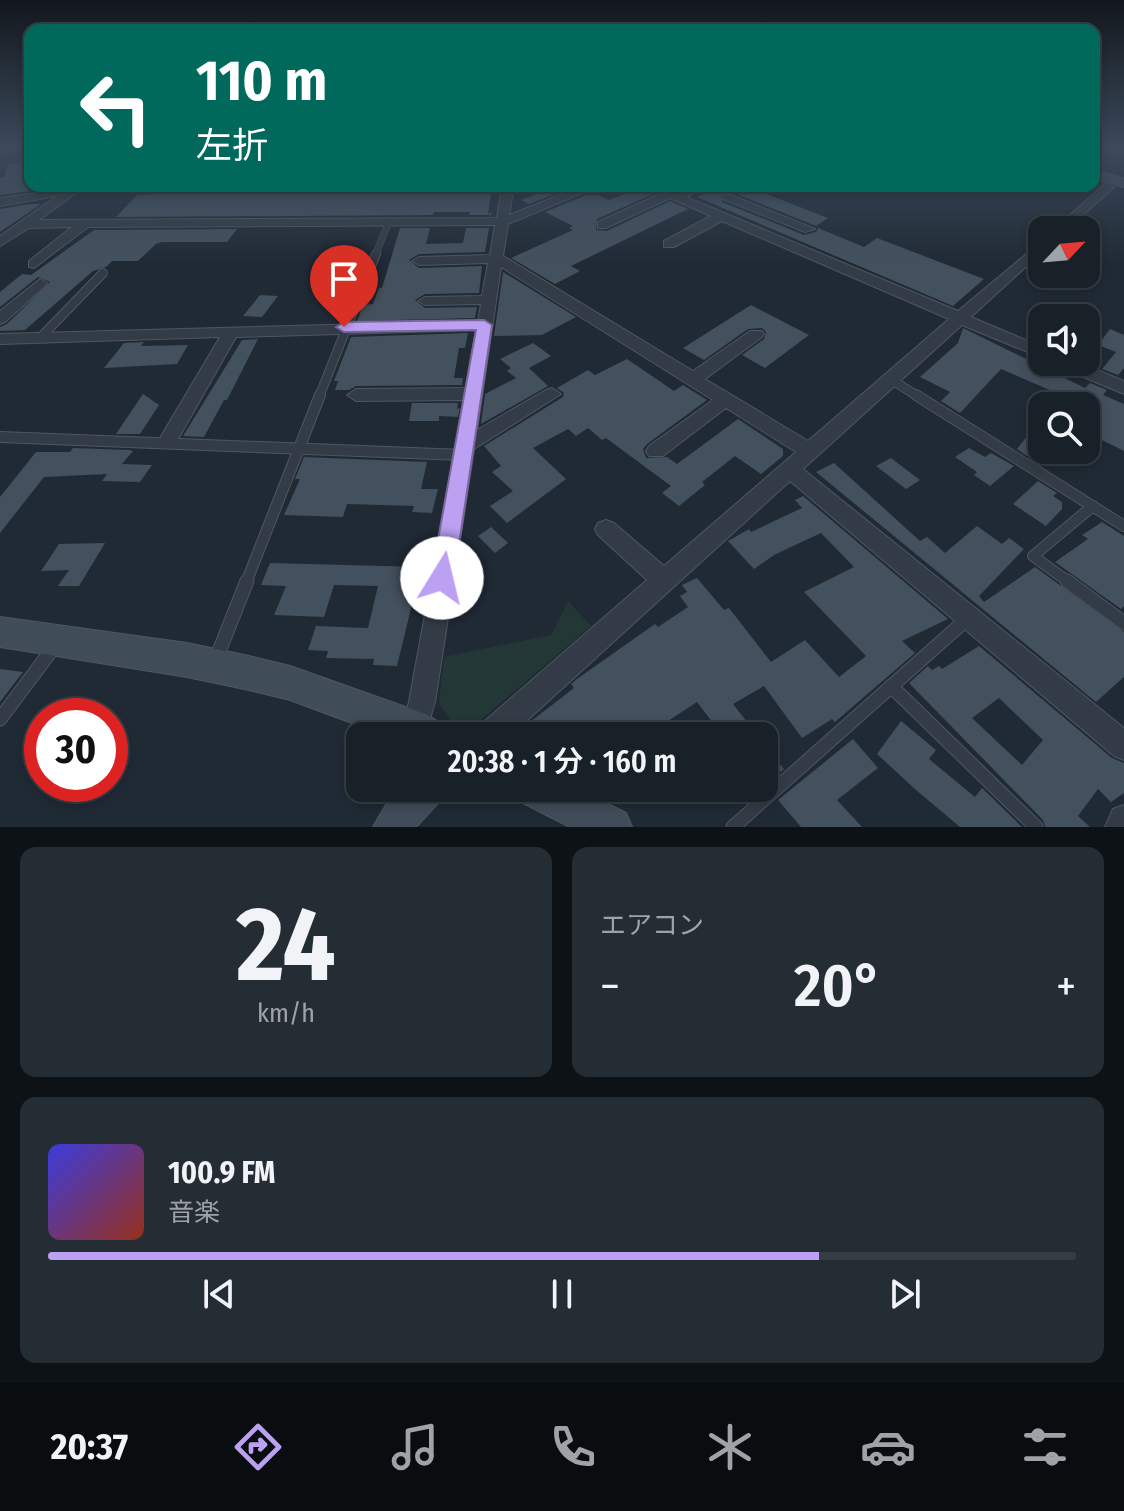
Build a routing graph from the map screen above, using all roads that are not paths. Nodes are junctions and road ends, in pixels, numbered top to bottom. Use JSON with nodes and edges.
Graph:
{"nodes":[{"id":1,"x":1108,"y":187,"type":"edge"},
{"id":2,"x":64,"y":192,"type":"edge"},
{"id":3,"x":507,"y":192,"type":"edge"},
{"id":4,"x":578,"y":192,"type":"edge"},
{"id":5,"x":665,"y":192,"type":"edge"},
{"id":6,"x":699,"y":192,"type":"edge"},
{"id":7,"x":717,"y":192,"type":"edge"},
{"id":8,"x":674,"y":196,"type":"junction"},
{"id":9,"x":0,"y":202,"type":"edge"},
{"id":10,"x":756,"y":209,"type":"junction"},
{"id":11,"x":1075,"y":216,"type":"edge"},
{"id":12,"x":727,"y":218,"type":"junction"},
{"id":13,"x":389,"y":221,"type":"junction"},
{"id":14,"x":500,"y":223,"type":"junction"},
{"id":15,"x":24,"y":224,"type":"junction"},
{"id":16,"x":84,"y":224,"type":"junction"},
{"id":17,"x":602,"y":225,"type":"dead end"},
{"id":18,"x":809,"y":229,"type":"dead end"},
{"id":19,"x":0,"y":242,"type":"edge"},
{"id":20,"x":669,"y":244,"type":"dead end"},
{"id":21,"x":495,"y":258,"type":"junction"},
{"id":22,"x":1028,"y":258,"type":"edge"},
{"id":23,"x":419,"y":261,"type":"dead end"},
{"id":24,"x":34,"y":264,"type":"dead end"},
{"id":25,"x":103,"y":273,"type":"dead end"},
{"id":26,"x":40,"y":283,"type":"dead end"},
{"id":27,"x":488,"y":300,"type":"junction"},
{"id":28,"x":425,"y":301,"type":"dead end"},
{"id":29,"x":961,"y":318,"type":"junction"},
{"id":30,"x":0,"y":319,"type":"edge"},
{"id":31,"x":484,"y":325,"type":"junction"},
{"id":32,"x":347,"y":327,"type":"junction"},
{"id":33,"x":232,"y":331,"type":"junction"},
{"id":34,"x":756,"y":334,"type":"dead end"},
{"id":35,"x":40,"y":338,"type":"junction"},
{"id":36,"x":0,"y":339,"type":"edge"},
{"id":37,"x":1028,"y":347,"type":"edge"},
{"id":38,"x":1096,"y":376,"type":"edge"},
{"id":39,"x":693,"y":379,"type":"junction"},
{"id":40,"x":890,"y":379,"type":"junction"},
{"id":41,"x":1124,"y":388,"type":"edge"},
{"id":42,"x":473,"y":394,"type":"junction"},
{"id":43,"x":552,"y":394,"type":"dead end"},
{"id":44,"x":356,"y":395,"type":"dead end"},
{"id":45,"x":726,"y":399,"type":"junction"},
{"id":46,"x":0,"y":437,"type":"edge"},
{"id":47,"x":166,"y":443,"type":"junction"},
{"id":48,"x":296,"y":448,"type":"junction"},
{"id":49,"x":464,"y":451,"type":"junction"},
{"id":50,"x":656,"y":451,"type":"dead end"},
{"id":51,"x":809,"y":451,"type":"junction"},
{"id":52,"x":790,"y":469,"type":"junction"},
{"id":53,"x":1093,"y":506,"type":"junction"},
{"id":54,"x":1124,"y":526,"type":"edge"},
{"id":55,"x":606,"y":529,"type":"dead end"},
{"id":56,"x":664,"y":581,"type":"junction"},
{"id":57,"x":970,"y":617,"type":"junction"},
{"id":58,"x":1124,"y":623,"type":"edge"},
{"id":59,"x":0,"y":632,"type":"edge"},
{"id":60,"x":58,"y":641,"type":"junction"},
{"id":61,"x":213,"y":666,"type":"junction"},
{"id":62,"x":891,"y":686,"type":"junction"},
{"id":63,"x":0,"y":719,"type":"edge"},
{"id":64,"x":394,"y":722,"type":"edge"},
{"id":65,"x":421,"y":722,"type":"edge"},
{"id":66,"x":505,"y":722,"type":"edge"},
{"id":67,"x":1124,"y":746,"type":"edge"},
{"id":68,"x":410,"y":802,"type":"edge"},
{"id":69,"x":563,"y":802,"type":"edge"},
{"id":70,"x":1124,"y":820,"type":"edge"},
{"id":71,"x":393,"y":827,"type":"edge"},
{"id":72,"x":612,"y":827,"type":"edge"},
{"id":73,"x":733,"y":827,"type":"edge"},
{"id":74,"x":1036,"y":827,"type":"edge"},
{"id":75,"x":1120,"y":827,"type":"edge"}],
"edges":[{"from":1,"to":11,"type":"street"},
{"from":2,"to":9,"type":"street"},
{"from":2,"to":15,"type":"street"},
{"from":3,"to":14,"type":"street"},
{"from":4,"to":14,"type":"street"},
{"from":5,"to":8,"type":"street"},
{"from":6,"to":8,"type":"street"},
{"from":7,"to":10,"type":"street"},
{"from":8,"to":12,"type":"street"},
{"from":8,"to":17,"type":"street"},
{"from":10,"to":12,"type":"street"},
{"from":10,"to":18,"type":"street"},
{"from":12,"to":20,"type":"street"},
{"from":12,"to":29,"type":"street"},
{"from":13,"to":14,"type":"street"},
{"from":13,"to":16,"type":"street"},
{"from":13,"to":32,"type":"lane"},
{"from":14,"to":21,"type":"street"},
{"from":15,"to":16,"type":"street"},
{"from":15,"to":19,"type":"street"},
{"from":16,"to":24,"type":"street"},
{"from":21,"to":23,"type":"street"},
{"from":21,"to":27,"type":"street"},
{"from":21,"to":39,"type":"street"},
{"from":22,"to":29,"type":"street"},
{"from":25,"to":35,"type":"lane"},
{"from":26,"to":30,"type":"street"},
{"from":27,"to":28,"type":"street"},
{"from":27,"to":31,"type":"street"},
{"from":29,"to":37,"type":"street"},
{"from":29,"to":40,"type":"street"},
{"from":31,"to":32,"type":"street"},
{"from":31,"to":42,"type":"street"},
{"from":32,"to":33,"type":"street"},
{"from":32,"to":48,"type":"lane"},
{"from":33,"to":35,"type":"street"},
{"from":33,"to":47,"type":"street"},
{"from":34,"to":39,"type":"street"},
{"from":35,"to":36,"type":"street"},
{"from":38,"to":41,"type":"street"},
{"from":39,"to":45,"type":"street"},
{"from":40,"to":51,"type":"street"},
{"from":40,"to":53,"type":"lane"},
{"from":42,"to":44,"type":"street"},
{"from":42,"to":49,"type":"street"},
{"from":43,"to":49,"type":"street"},
{"from":45,"to":50,"type":"street"},
{"from":45,"to":51,"type":"street"},
{"from":46,"to":47,"type":"lane"},
{"from":47,"to":48,"type":"lane"},
{"from":48,"to":49,"type":"lane"},
{"from":48,"to":61,"type":"lane"},
{"from":49,"to":65,"type":"street"},
{"from":51,"to":52,"type":"street"},
{"from":52,"to":56,"type":"street"},
{"from":52,"to":57,"type":"street"},
{"from":53,"to":54,"type":"lane"},
{"from":53,"to":58,"type":"lane"},
{"from":55,"to":56,"type":"street"},
{"from":56,"to":66,"type":"street"},
{"from":57,"to":62,"type":"lane"},
{"from":57,"to":67,"type":"street"},
{"from":59,"to":60,"type":"street"},
{"from":60,"to":61,"type":"street"},
{"from":60,"to":63,"type":"lane"},
{"from":61,"to":64,"type":"street"},
{"from":62,"to":73,"type":"lane"},
{"from":62,"to":74,"type":"lane"},
{"from":68,"to":71,"type":"street"},
{"from":69,"to":72,"type":"street"},
{"from":70,"to":75,"type":"street"}]}
